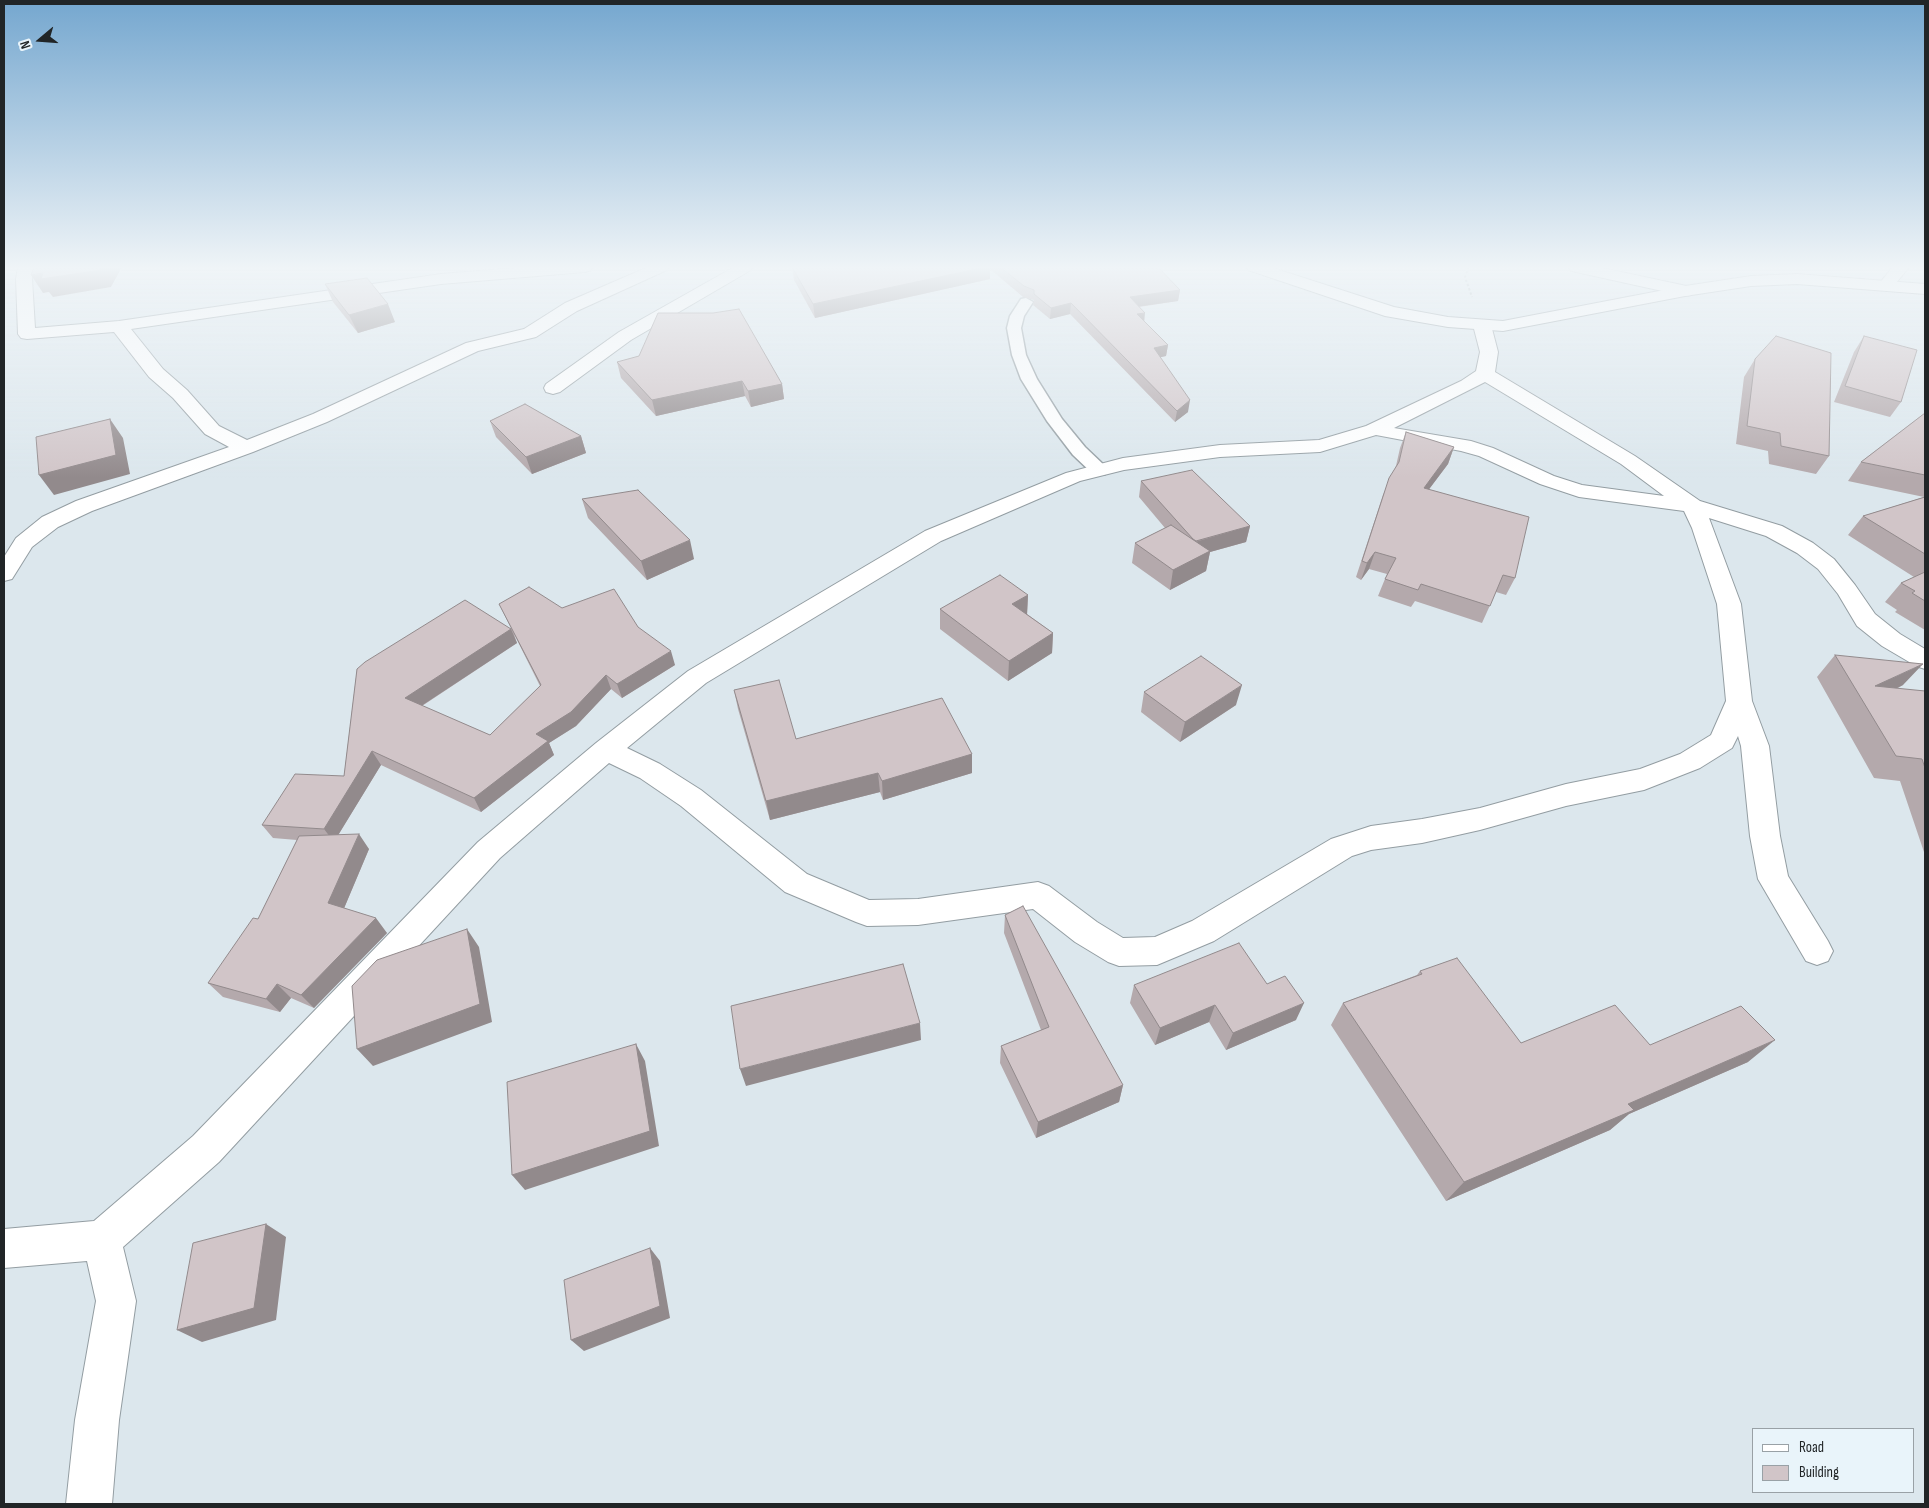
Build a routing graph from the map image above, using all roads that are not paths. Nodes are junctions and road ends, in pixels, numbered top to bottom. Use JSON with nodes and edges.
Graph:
{"nodes":[{"id":1,"x":128,"y":337,"type":"edge"},
{"id":2,"x":512,"y":337,"type":"edge"},
{"id":3,"x":624,"y":337,"type":"edge"},
{"id":4,"x":1016,"y":337,"type":"edge"},
{"id":5,"x":1485,"y":337,"type":"edge"},
{"id":6,"x":1485,"y":374,"type":"junction"},
{"id":7,"x":553,"y":388,"type":"dead end"},
{"id":8,"x":1373,"y":430,"type":"junction"},
{"id":9,"x":246,"y":448,"type":"junction"},
{"id":10,"x":1099,"y":470,"type":"junction"},
{"id":11,"x":1692,"y":506,"type":"junction"},
{"id":12,"x":4,"y":574,"type":"edge"},
{"id":13,"x":1925,"y":660,"type":"edge"},
{"id":14,"x":1740,"y":701,"type":"junction"},
{"id":15,"x":606,"y":750,"type":"junction"},
{"id":16,"x":1817,"y":951,"type":"dead end"},
{"id":17,"x":102,"y":1240,"type":"junction"},
{"id":18,"x":4,"y":1248,"type":"edge"},
{"id":19,"x":90,"y":1504,"type":"edge"}],
"edges":[{"from":1,"to":9,"type":"street"},
{"from":2,"to":9,"type":"street"},
{"from":3,"to":7,"type":"street"},
{"from":4,"to":10,"type":"lane"},
{"from":5,"to":6,"type":"street"},
{"from":6,"to":8,"type":"street"},
{"from":6,"to":11,"type":"street"},
{"from":8,"to":10,"type":"street"},
{"from":8,"to":11,"type":"street"},
{"from":9,"to":12,"type":"street"},
{"from":10,"to":15,"type":"street"},
{"from":11,"to":13,"type":"street"},
{"from":11,"to":14,"type":"street"},
{"from":14,"to":15,"type":"street"},
{"from":14,"to":16,"type":"street"},
{"from":15,"to":17,"type":"street"},
{"from":17,"to":18,"type":"street"},
{"from":17,"to":19,"type":"street"}]}
